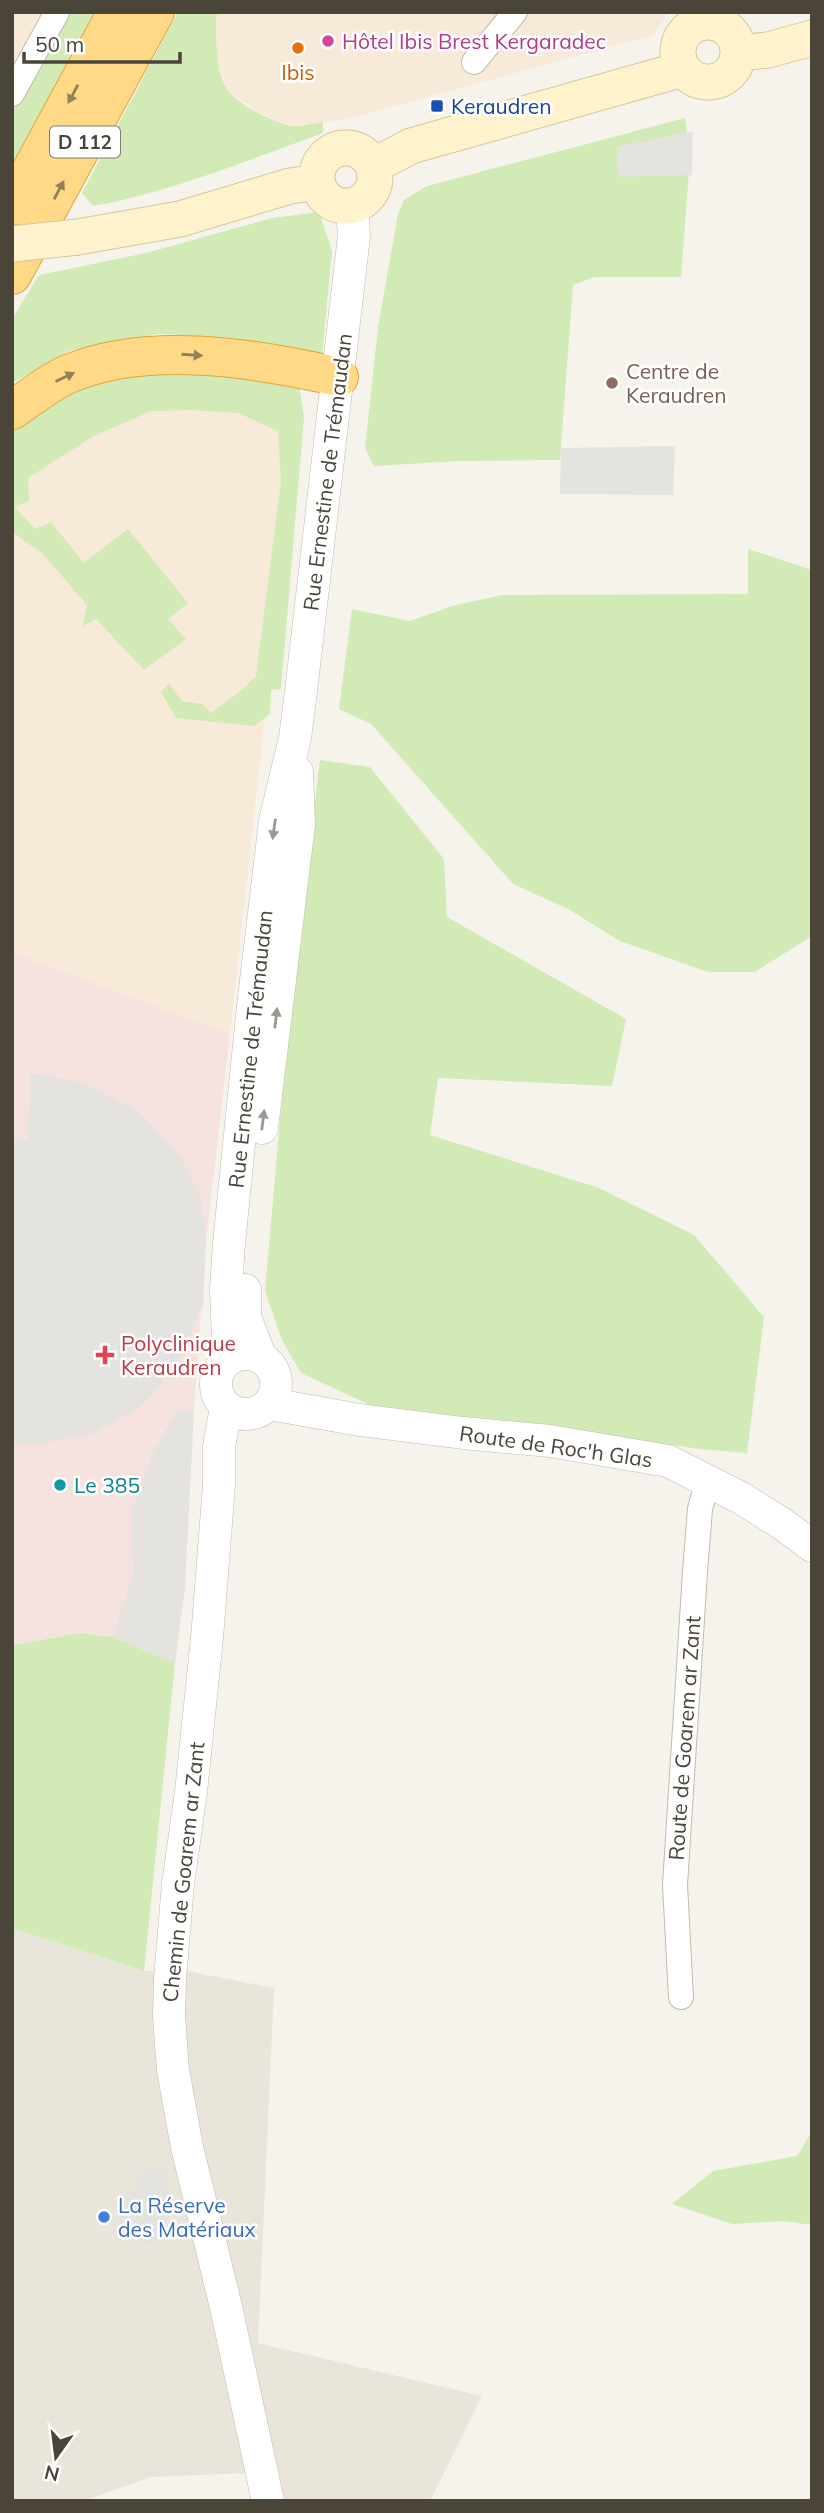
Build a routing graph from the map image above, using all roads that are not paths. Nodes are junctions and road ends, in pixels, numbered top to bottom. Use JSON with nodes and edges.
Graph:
{"nodes":[{"id":1,"x":57,"y":12,"type":"edge"},
{"id":2,"x":117,"y":12,"type":"edge"},
{"id":3,"x":155,"y":12,"type":"edge"},
{"id":4,"x":514,"y":12,"type":"edge"},
{"id":5,"x":706,"y":18,"type":"edge"},
{"id":6,"x":812,"y":38,"type":"edge"},
{"id":7,"x":739,"y":53,"type":"junction"},
{"id":8,"x":474,"y":62,"type":"dead end"},
{"id":9,"x":683,"y":69,"type":"junction"},
{"id":10,"x":12,"y":94,"type":"edge"},
{"id":11,"x":373,"y":166,"type":"junction"},
{"id":12,"x":317,"y":182,"type":"junction"},
{"id":13,"x":12,"y":206,"type":"edge"},
{"id":14,"x":352,"y":206,"type":"junction"},
{"id":15,"x":12,"y":244,"type":"edge"},
{"id":16,"x":12,"y":275,"type":"edge"},
{"id":17,"x":339,"y":377,"type":"junction"},
{"id":18,"x":12,"y":410,"type":"edge"},
{"id":19,"x":295,"y":738,"type":"junction"},
{"id":20,"x":226,"y":1361,"type":"junction"},
{"id":21,"x":265,"y":1361,"type":"junction"},
{"id":22,"x":249,"y":1409,"type":"junction"},
{"id":23,"x":360,"y":1420,"type":"junction"},
{"id":24,"x":708,"y":1480,"type":"junction"},
{"id":25,"x":812,"y":1546,"type":"edge"},
{"id":26,"x":681,"y":1997,"type":"dead end"},
{"id":27,"x":268,"y":2501,"type":"edge"}],
"edges":[{"from":1,"to":10,"type":"street"},
{"from":2,"to":13,"type":"highway","number":"D 112","one_way":true},
{"from":16,"to":3,"type":"highway","number":"D 112","one_way":true},
{"from":4,"to":8,"type":"street"},
{"from":5,"to":7,"type":"main road"},
{"from":5,"to":9,"type":"main road"},
{"from":6,"to":7,"type":"main road"},
{"from":7,"to":9,"type":"main road"},
{"from":9,"to":11,"type":"main road"},
{"from":11,"to":12,"type":"main road"},
{"from":11,"to":14,"type":"main road"},
{"from":12,"to":14,"type":"main road"},
{"from":12,"to":15,"type":"main road","bridge":true},
{"from":14,"to":17,"type":"street","name":"Rue Ernestine de Trémaudan"},
{"from":18,"to":17,"type":"highway","one_way":true},
{"from":17,"to":19,"type":"street","name":"Rue Ernestine de Trémaudan"},
{"from":19,"to":20,"type":"street","name":"Rue Ernestine de Trémaudan","one_way":true},
{"from":21,"to":19,"type":"street","name":"Rue Ernestine de Trémaudan","one_way":true},
{"from":20,"to":21,"type":"street"},
{"from":20,"to":22,"type":"street"},
{"from":21,"to":22,"type":"street"},
{"from":21,"to":23,"type":"street","name":"Route de Roc'h Glas"},
{"from":22,"to":23,"type":"street","name":"Route de Roc'h Glas"},
{"from":22,"to":27,"type":"street","name":"Chemin de Goarem ar Zant"},
{"from":23,"to":24,"type":"street","name":"Route de Roc'h Glas"},
{"from":24,"to":25,"type":"street","name":"Route de Roc'h Glas"},
{"from":24,"to":26,"type":"street","name":"Route de Goarem ar Zant"}]}
